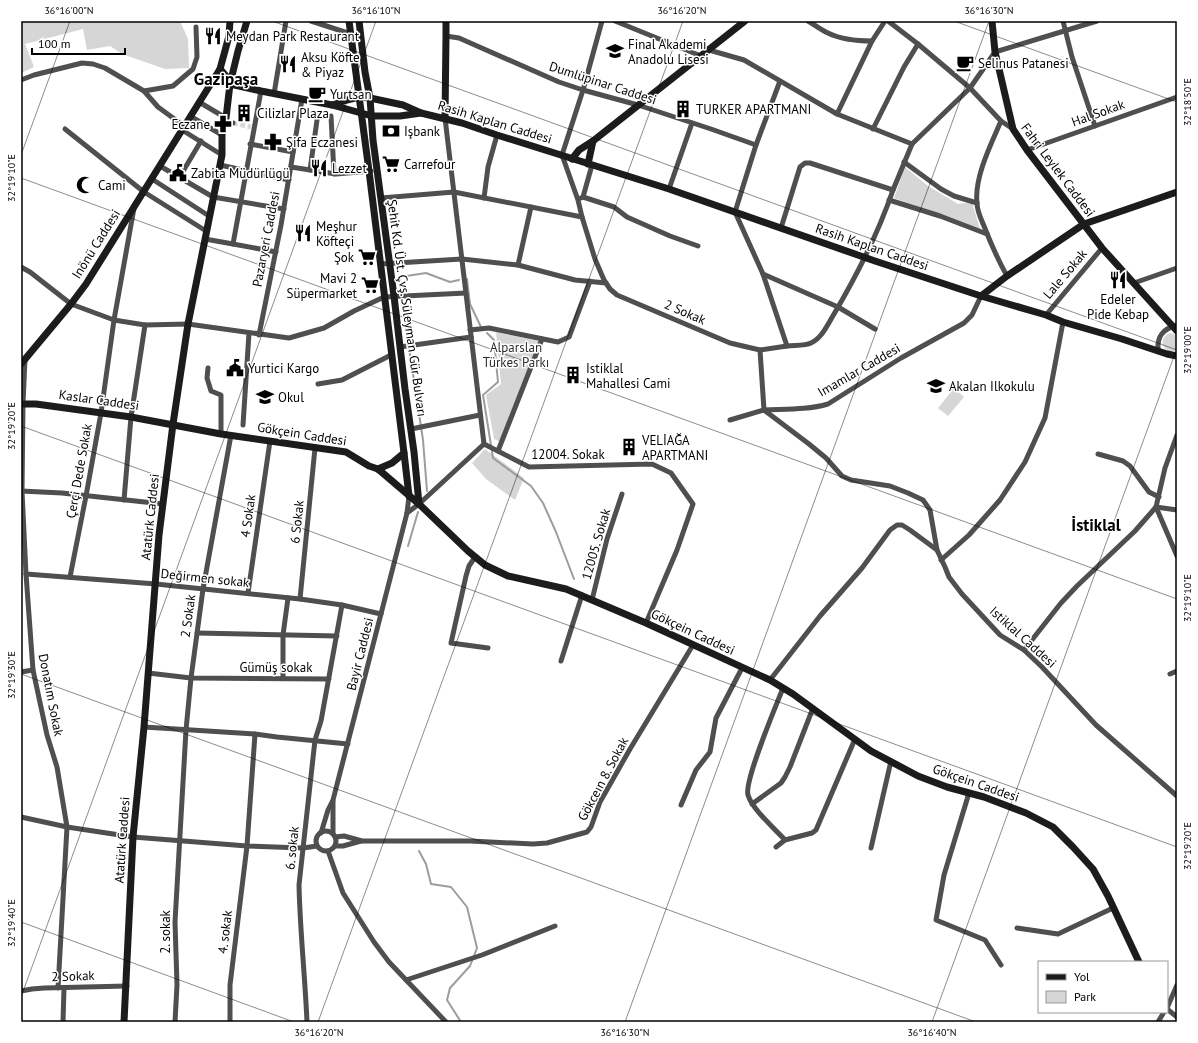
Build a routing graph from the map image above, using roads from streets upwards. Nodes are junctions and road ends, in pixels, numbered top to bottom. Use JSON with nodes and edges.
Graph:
{"nodes":[{"id":1,"x":230,"y":21,"type":"edge"},
{"id":2,"x":247,"y":21,"type":"edge"},
{"id":3,"x":286,"y":21,"type":"edge"},
{"id":4,"x":311,"y":21,"type":"edge"},
{"id":5,"x":349,"y":21,"type":"edge"},
{"id":6,"x":359,"y":21,"type":"edge"},
{"id":7,"x":446,"y":21,"type":"edge"},
{"id":8,"x":602,"y":21,"type":"edge"},
{"id":9,"x":615,"y":21,"type":"edge"},
{"id":10,"x":745,"y":21,"type":"edge"},
{"id":11,"x":808,"y":21,"type":"edge"},
{"id":12,"x":886,"y":21,"type":"edge"},
{"id":13,"x":992,"y":21,"type":"edge"},
{"id":14,"x":1063,"y":21,"type":"edge"},
{"id":15,"x":1097,"y":21,"type":"edge"},
{"id":16,"x":196,"y":27,"type":"dead end"},
{"id":17,"x":1065,"y":31,"type":"junction"},
{"id":18,"x":351,"y":34,"type":"junction"},
{"id":19,"x":446,"y":36,"type":"junction"},
{"id":20,"x":872,"y":41,"type":"junction"},
{"id":21,"x":918,"y":44,"type":"junction"},
{"id":22,"x":709,"y":50,"type":"junction"},
{"id":23,"x":994,"y":52,"type":"junction"},
{"id":24,"x":701,"y":56,"type":"junction"},
{"id":25,"x":220,"y":68,"type":"junction"},
{"id":26,"x":21,"y":80,"type":"edge"},
{"id":27,"x":780,"y":81,"type":"junction"},
{"id":28,"x":230,"y":84,"type":"junction"},
{"id":29,"x":970,"y":88,"type":"junction"},
{"id":30,"x":583,"y":90,"type":"junction"},
{"id":31,"x":144,"y":92,"type":"junction"},
{"id":32,"x":261,"y":92,"type":"junction"},
{"id":33,"x":274,"y":94,"type":"junction"},
{"id":34,"x":359,"y":97,"type":"junction"},
{"id":35,"x":1177,"y":97,"type":"edge"},
{"id":36,"x":370,"y":98,"type":"junction"},
{"id":37,"x":302,"y":99,"type":"junction"},
{"id":38,"x":199,"y":102,"type":"junction"},
{"id":39,"x":332,"y":105,"type":"junction"},
{"id":40,"x":638,"y":105,"type":"junction"},
{"id":41,"x":318,"y":113,"type":"dead end"},
{"id":42,"x":361,"y":113,"type":"junction"},
{"id":43,"x":421,"y":113,"type":"junction"},
{"id":44,"x":837,"y":114,"type":"junction"},
{"id":45,"x":190,"y":116,"type":"junction"},
{"id":46,"x":331,"y":116,"type":"dead end"},
{"id":47,"x":372,"y":116,"type":"junction"},
{"id":48,"x":445,"y":118,"type":"junction"},
{"id":49,"x":225,"y":120,"type":"junction"},
{"id":50,"x":1001,"y":121,"type":"junction"},
{"id":51,"x":233,"y":123,"type":"tunnel mouth"},
{"id":52,"x":692,"y":123,"type":"junction"},
{"id":53,"x":1096,"y":126,"type":"junction"},
{"id":54,"x":183,"y":128,"type":"junction"},
{"id":55,"x":65,"y":129,"type":"dead end"},
{"id":56,"x":873,"y":129,"type":"junction"},
{"id":57,"x":1013,"y":129,"type":"junction"},
{"id":58,"x":222,"y":135,"type":"junction"},
{"id":59,"x":497,"y":135,"type":"junction"},
{"id":60,"x":201,"y":141,"type":"junction"},
{"id":61,"x":593,"y":141,"type":"junction"},
{"id":62,"x":250,"y":144,"type":"junction"},
{"id":63,"x":912,"y":144,"type":"junction"},
{"id":64,"x":756,"y":145,"type":"junction"},
{"id":65,"x":1027,"y":150,"type":"junction"},
{"id":66,"x":294,"y":152,"type":"junction"},
{"id":67,"x":222,"y":155,"type":"junction"},
{"id":68,"x":562,"y":155,"type":"junction"},
{"id":69,"x":572,"y":159,"type":"junction"},
{"id":70,"x":904,"y":162,"type":"junction"},
{"id":71,"x":590,"y":164,"type":"junction"},
{"id":72,"x":220,"y":165,"type":"junction"},
{"id":73,"x":160,"y":166,"type":"junction"},
{"id":74,"x":291,"y":167,"type":"junction"},
{"id":75,"x":310,"y":170,"type":"junction"},
{"id":76,"x":377,"y":170,"type":"junction"},
{"id":77,"x":246,"y":171,"type":"junction"},
{"id":78,"x":369,"y":171,"type":"junction"},
{"id":79,"x":334,"y":174,"type":"junction"},
{"id":80,"x":179,"y":178,"type":"junction"},
{"id":81,"x":152,"y":179,"type":"junction"},
{"id":82,"x":289,"y":180,"type":"junction"},
{"id":83,"x":669,"y":189,"type":"junction"},
{"id":84,"x":892,"y":190,"type":"junction"},
{"id":85,"x":144,"y":192,"type":"junction"},
{"id":86,"x":454,"y":192,"type":"junction"},
{"id":87,"x":1177,"y":192,"type":"edge"},
{"id":88,"x":213,"y":197,"type":"junction"},
{"id":89,"x":381,"y":198,"type":"junction"},
{"id":90,"x":484,"y":198,"type":"junction"},
{"id":91,"x":580,"y":198,"type":"junction"},
{"id":92,"x":889,"y":200,"type":"junction"},
{"id":93,"x":241,"y":202,"type":"junction"},
{"id":94,"x":977,"y":203,"type":"junction"},
{"id":95,"x":135,"y":205,"type":"junction"},
{"id":96,"x":531,"y":207,"type":"junction"},
{"id":97,"x":284,"y":209,"type":"junction"},
{"id":98,"x":735,"y":212,"type":"junction"},
{"id":99,"x":209,"y":216,"type":"junction"},
{"id":100,"x":582,"y":217,"type":"junction"},
{"id":101,"x":1084,"y":224,"type":"junction"},
{"id":102,"x":781,"y":228,"type":"junction"},
{"id":103,"x":987,"y":234,"type":"junction"},
{"id":104,"x":206,"y":235,"type":"junction"},
{"id":105,"x":233,"y":244,"type":"junction"},
{"id":106,"x":698,"y":246,"type":"dead end"},
{"id":107,"x":1102,"y":248,"type":"junction"},
{"id":108,"x":276,"y":252,"type":"junction"},
{"id":109,"x":865,"y":258,"type":"junction"},
{"id":110,"x":462,"y":259,"type":"junction"},
{"id":111,"x":380,"y":264,"type":"junction"},
{"id":112,"x":390,"y":264,"type":"junction"},
{"id":113,"x":518,"y":265,"type":"junction"},
{"id":114,"x":21,"y":267,"type":"edge"},
{"id":115,"x":1177,"y":268,"type":"edge"},
{"id":116,"x":763,"y":274,"type":"junction"},
{"id":117,"x":1007,"y":276,"type":"junction"},
{"id":118,"x":590,"y":282,"type":"junction"},
{"id":119,"x":606,"y":283,"type":"junction"},
{"id":120,"x":1134,"y":283,"type":"junction"},
{"id":121,"x":466,"y":293,"type":"junction"},
{"id":122,"x":400,"y":296,"type":"junction"},
{"id":123,"x":981,"y":296,"type":"junction"},
{"id":124,"x":384,"y":297,"type":"junction"},
{"id":125,"x":71,"y":304,"type":"junction"},
{"id":126,"x":838,"y":307,"type":"junction"},
{"id":127,"x":1046,"y":315,"type":"junction"},
{"id":128,"x":114,"y":320,"type":"junction"},
{"id":129,"x":1063,"y":322,"type":"junction"},
{"id":130,"x":188,"y":324,"type":"junction"},
{"id":131,"x":145,"y":325,"type":"junction"},
{"id":132,"x":1176,"y":327,"type":"edge"},
{"id":133,"x":875,"y":329,"type":"dead end"},
{"id":134,"x":470,"y":330,"type":"junction"},
{"id":135,"x":249,"y":333,"type":"junction"},
{"id":136,"x":259,"y":335,"type":"junction"},
{"id":137,"x":471,"y":337,"type":"junction"},
{"id":138,"x":542,"y":339,"type":"junction"},
{"id":139,"x":402,"y":346,"type":"junction"},
{"id":140,"x":787,"y":346,"type":"junction"},
{"id":141,"x":760,"y":350,"type":"junction"},
{"id":142,"x":1158,"y":350,"type":"junction"},
{"id":143,"x":391,"y":355,"type":"junction"},
{"id":144,"x":1177,"y":356,"type":"edge"},
{"id":145,"x":23,"y":361,"type":"edge"},
{"id":146,"x":208,"y":368,"type":"dead end"},
{"id":147,"x":318,"y":384,"type":"dead end"},
{"id":148,"x":22,"y":404,"type":"edge"},
{"id":149,"x":764,"y":410,"type":"junction"},
{"id":150,"x":101,"y":413,"type":"junction"},
{"id":151,"x":480,"y":415,"type":"junction"},
{"id":152,"x":132,"y":417,"type":"junction"},
{"id":153,"x":730,"y":420,"type":"dead end"},
{"id":154,"x":173,"y":424,"type":"junction"},
{"id":155,"x":243,"y":425,"type":"dead end"},
{"id":156,"x":414,"y":429,"type":"junction"},
{"id":157,"x":220,"y":434,"type":"junction"},
{"id":158,"x":231,"y":435,"type":"junction"},
{"id":159,"x":1177,"y":435,"type":"edge"},
{"id":160,"x":270,"y":441,"type":"junction"},
{"id":161,"x":484,"y":444,"type":"junction"},
{"id":162,"x":315,"y":448,"type":"junction"},
{"id":163,"x":495,"y":450,"type":"junction"},
{"id":164,"x":404,"y":453,"type":"junction"},
{"id":165,"x":1098,"y":454,"type":"dead end"},
{"id":166,"x":378,"y":469,"type":"junction"},
{"id":167,"x":21,"y":491,"type":"edge"},
{"id":168,"x":622,"y":494,"type":"dead end"},
{"id":169,"x":86,"y":496,"type":"junction"},
{"id":170,"x":409,"y":496,"type":"junction"},
{"id":171,"x":1159,"y":497,"type":"junction"},
{"id":172,"x":124,"y":500,"type":"junction"},
{"id":173,"x":163,"y":504,"type":"junction"},
{"id":174,"x":419,"y":504,"type":"junction"},
{"id":175,"x":1156,"y":507,"type":"junction"},
{"id":176,"x":1177,"y":510,"type":"edge"},
{"id":177,"x":407,"y":513,"type":"junction"},
{"id":178,"x":937,"y":550,"type":"junction"},
{"id":179,"x":1177,"y":556,"type":"edge"},
{"id":180,"x":475,"y":557,"type":"junction"},
{"id":181,"x":941,"y":560,"type":"junction"},
{"id":182,"x":26,"y":574,"type":"junction"},
{"id":183,"x":70,"y":577,"type":"junction"},
{"id":184,"x":156,"y":584,"type":"junction"},
{"id":185,"x":203,"y":589,"type":"junction"},
{"id":186,"x":248,"y":594,"type":"junction"},
{"id":187,"x":582,"y":595,"type":"junction"},
{"id":188,"x":288,"y":598,"type":"junction"},
{"id":189,"x":300,"y":599,"type":"junction"},
{"id":190,"x":592,"y":600,"type":"junction"},
{"id":191,"x":342,"y":605,"type":"junction"},
{"id":192,"x":381,"y":614,"type":"junction"},
{"id":193,"x":646,"y":623,"type":"junction"},
{"id":194,"x":197,"y":633,"type":"junction"},
{"id":195,"x":283,"y":635,"type":"junction"},
{"id":196,"x":337,"y":636,"type":"junction"},
{"id":197,"x":693,"y":645,"type":"junction"},
{"id":198,"x":488,"y":648,"type":"dead end"},
{"id":199,"x":1024,"y":650,"type":"junction"},
{"id":200,"x":561,"y":661,"type":"dead end"},
{"id":201,"x":742,"y":668,"type":"junction"},
{"id":202,"x":33,"y":670,"type":"junction"},
{"id":203,"x":1177,"y":670,"type":"edge"},
{"id":204,"x":21,"y":672,"type":"edge"},
{"id":205,"x":148,"y":673,"type":"junction"},
{"id":206,"x":1170,"y":674,"type":"dead end"},
{"id":207,"x":191,"y":678,"type":"junction"},
{"id":208,"x":283,"y":678,"type":"junction"},
{"id":209,"x":329,"y":679,"type":"junction"},
{"id":210,"x":770,"y":680,"type":"junction"},
{"id":211,"x":783,"y":688,"type":"junction"},
{"id":212,"x":813,"y":708,"type":"junction"},
{"id":213,"x":144,"y":727,"type":"junction"},
{"id":214,"x":186,"y":730,"type":"junction"},
{"id":215,"x":255,"y":734,"type":"junction"},
{"id":216,"x":855,"y":739,"type":"junction"},
{"id":217,"x":315,"y":740,"type":"junction"},
{"id":218,"x":348,"y":744,"type":"junction"},
{"id":219,"x":891,"y":761,"type":"junction"},
{"id":220,"x":969,"y":793,"type":"junction"},
{"id":221,"x":1177,"y":796,"type":"edge"},
{"id":222,"x":333,"y":800,"type":"junction"},
{"id":223,"x":681,"y":804,"type":"dead end"},
{"id":224,"x":752,"y":804,"type":"junction"},
{"id":225,"x":21,"y":817,"type":"edge"},
{"id":226,"x":67,"y":827,"type":"junction"},
{"id":227,"x":321,"y":833,"type":"junction"},
{"id":228,"x":334,"y":836,"type":"junction"},
{"id":229,"x":133,"y":837,"type":"junction"},
{"id":230,"x":785,"y":840,"type":"junction"},
{"id":231,"x":362,"y":841,"type":"junction"},
{"id":232,"x":180,"y":842,"type":"junction"},
{"id":233,"x":247,"y":846,"type":"junction"},
{"id":234,"x":318,"y":846,"type":"junction"},
{"id":235,"x":335,"y":846,"type":"junction"},
{"id":236,"x":776,"y":847,"type":"dead end"},
{"id":237,"x":303,"y":848,"type":"junction"},
{"id":238,"x":871,"y":848,"type":"dead end"},
{"id":239,"x":328,"y":851,"type":"junction"},
{"id":240,"x":1113,"y":908,"type":"junction"},
{"id":241,"x":555,"y":926,"type":"dead end"},
{"id":242,"x":1017,"y":928,"type":"dead end"},
{"id":243,"x":1139,"y":961,"type":"edge"},
{"id":244,"x":1001,"y":965,"type":"dead end"},
{"id":245,"x":406,"y":980,"type":"junction"},
{"id":246,"x":1177,"y":985,"type":"edge"},
{"id":247,"x":127,"y":986,"type":"junction"},
{"id":248,"x":58,"y":988,"type":"junction"},
{"id":249,"x":64,"y":988,"type":"junction"},
{"id":250,"x":21,"y":991,"type":"edge"},
{"id":251,"x":1168,"y":1006,"type":"edge"},
{"id":252,"x":1168,"y":1009,"type":"edge"},
{"id":253,"x":1163,"y":1013,"type":"edge"},
{"id":254,"x":1177,"y":1017,"type":"edge"},
{"id":255,"x":63,"y":1022,"type":"edge"},
{"id":256,"x":124,"y":1022,"type":"edge"},
{"id":257,"x":174,"y":1022,"type":"edge"},
{"id":258,"x":230,"y":1022,"type":"edge"},
{"id":259,"x":306,"y":1022,"type":"edge"},
{"id":260,"x":446,"y":1022,"type":"edge"},
{"id":261,"x":1158,"y":1022,"type":"edge"}],
"edges":[{"from":1,"to":25,"type":"street","name":"Inönü Caddesi"},
{"from":2,"to":28,"type":"street","name":"Atatürk Caddesi"},
{"from":3,"to":33,"type":"street"},
{"from":4,"to":18,"type":"street"},
{"from":5,"to":18,"type":"street","name":"Şehit Kd. Üst. Çvş. Süleyman Gür Bulvarı"},
{"from":6,"to":36,"type":"street","name":"Şehit Kd. Üst. Çvş. Süleyman Gür Bulvarı"},
{"from":7,"to":19,"type":"street"},
{"from":8,"to":30,"type":"street"},
{"from":9,"to":24,"type":"street"},
{"from":10,"to":22,"type":"street"},
{"from":11,"to":20,"type":"street"},
{"from":12,"to":20,"type":"street"},
{"from":12,"to":21,"type":"street","name":"Fahri Leylek Caddesi"},
{"from":13,"to":23,"type":"street"},
{"from":14,"to":17,"type":"street"},
{"from":15,"to":17,"type":"street"},
{"from":16,"to":31,"type":"street"},
{"from":17,"to":23,"type":"street"},
{"from":17,"to":53,"type":"street"},
{"from":18,"to":34,"type":"street","name":"Şehit Kd. Üst. Çvş. Süleyman Gür Bulvarı"},
{"from":19,"to":30,"type":"street","name":"Dumlüpinar Caddesi"},
{"from":19,"to":48,"type":"street"},
{"from":20,"to":44,"type":"street"},
{"from":21,"to":29,"type":"street","name":"Fahri Leylek Caddesi"},
{"from":21,"to":56,"type":"street"},
{"from":22,"to":24,"type":"street"},
{"from":22,"to":27,"type":"street"},
{"from":23,"to":29,"type":"street"},
{"from":23,"to":57,"type":"street"},
{"from":24,"to":40,"type":"street"},
{"from":25,"to":28,"type":"street"},
{"from":25,"to":38,"type":"street","name":"Inönü Caddesi"},
{"from":26,"to":31,"type":"street"},
{"from":27,"to":44,"type":"street"},
{"from":27,"to":64,"type":"street"},
{"from":28,"to":32,"type":"street","name":"Rasih Kaplan Caddesi"},
{"from":28,"to":49,"type":"street","name":"Atatürk Caddesi"},
{"from":29,"to":50,"type":"street","name":"Fahri Leylek Caddesi"},
{"from":29,"to":63,"type":"street"},
{"from":30,"to":40,"type":"street","name":"Dumlüpinar Caddesi"},
{"from":30,"to":68,"type":"street"},
{"from":31,"to":54,"type":"street"},
{"from":32,"to":33,"type":"street","name":"Rasih Kaplan Caddesi"},
{"from":32,"to":62,"type":"street"},
{"from":33,"to":37,"type":"street","name":"Rasih Kaplan Caddesi"},
{"from":34,"to":36,"type":"street","name":"Rasih Kaplan Caddesi"},
{"from":34,"to":39,"type":"street","name":"Rasih Kaplan Caddesi"},
{"from":34,"to":42,"type":"street","name":"Şehit Kd. Üst. Çvş. Süleyman Gür Bulvarı"},
{"from":35,"to":53,"type":"street","name":"Hal Sokak"},
{"from":36,"to":43,"type":"street","name":"Rasih Kaplan Caddesi"},
{"from":36,"to":47,"type":"street","name":"Şehit Kd. Üst. Çvş. Süleyman Gür Bulvarı"},
{"from":37,"to":39,"type":"street","name":"Rasih Kaplan Caddesi"},
{"from":37,"to":66,"type":"street","name":"Pazaryeri Caddesi"},
{"from":38,"to":45,"type":"street","name":"Inönü Caddesi"},
{"from":38,"to":49,"type":"street"},
{"from":39,"to":42,"type":"street","name":"Rasih Kaplan Caddesi"},
{"from":40,"to":52,"type":"street","name":"Dumlüpinar Caddesi"},
{"from":40,"to":61,"type":"street"},
{"from":41,"to":75,"type":"street"},
{"from":42,"to":47,"type":"street","name":"Rasih Kaplan Caddesi"},
{"from":42,"to":78,"type":"street","name":"Şehit Kd. Üst. Çvş. Süleyman Gür Bulvarı"},
{"from":43,"to":47,"type":"street","name":"Rasih Kaplan Caddesi"},
{"from":43,"to":48,"type":"street","name":"Rasih Kaplan Caddesi"},
{"from":44,"to":56,"type":"street"},
{"from":45,"to":54,"type":"street","name":"Inönü Caddesi"},
{"from":45,"to":58,"type":"street"},
{"from":46,"to":79,"type":"street"},
{"from":47,"to":76,"type":"street","name":"Şehit Kd. Üst. Çvş. Süleyman Gür Bulvarı"},
{"from":48,"to":59,"type":"street","name":"Rasih Kaplan Caddesi"},
{"from":48,"to":86,"type":"street"},
{"from":49,"to":51,"type":"street"},
{"from":49,"to":58,"type":"street","name":"Atatürk Caddesi"},
{"from":50,"to":57,"type":"street","name":"Fahri Leylek Caddesi"},
{"from":50,"to":94,"type":"street"},
{"from":52,"to":64,"type":"street","name":"Dumlüpinar Caddesi"},
{"from":52,"to":83,"type":"street"},
{"from":53,"to":65,"type":"street","name":"Hal Sokak"},
{"from":54,"to":60,"type":"street"},
{"from":54,"to":73,"type":"street","name":"Inönü Caddesi"},
{"from":55,"to":85,"type":"street"},
{"from":56,"to":63,"type":"street"},
{"from":57,"to":65,"type":"street","name":"Fahri Leylek Caddesi"},
{"from":58,"to":67,"type":"street","name":"Atatürk Caddesi"},
{"from":59,"to":68,"type":"street","name":"Rasih Kaplan Caddesi"},
{"from":59,"to":90,"type":"street"},
{"from":60,"to":67,"type":"street"},
{"from":60,"to":80,"type":"street"},
{"from":61,"to":69,"type":"street"},
{"from":61,"to":71,"type":"street"},
{"from":62,"to":66,"type":"street"},
{"from":62,"to":77,"type":"street"},
{"from":63,"to":70,"type":"street"},
{"from":64,"to":98,"type":"street"},
{"from":65,"to":101,"type":"street","name":"Fahri Leylek Caddesi"},
{"from":66,"to":74,"type":"street","name":"Pazaryeri Caddesi"},
{"from":67,"to":72,"type":"street","name":"Atatürk Caddesi"},
{"from":68,"to":69,"type":"street","name":"Rasih Kaplan Caddesi"},
{"from":68,"to":91,"type":"street","name":"Rasih Kaplan Caddesi"},
{"from":69,"to":71,"type":"street","name":"Rasih Kaplan Caddesi"},
{"from":70,"to":84,"type":"street"},
{"from":70,"to":94,"type":"street"},
{"from":71,"to":83,"type":"street","name":"Rasih Kaplan Caddesi"},
{"from":71,"to":91,"type":"street"},
{"from":72,"to":77,"type":"street"},
{"from":72,"to":88,"type":"street","name":"Atatürk Caddesi"},
{"from":73,"to":80,"type":"street"},
{"from":73,"to":81,"type":"street","name":"Inönü Caddesi"},
{"from":74,"to":75,"type":"street"},
{"from":74,"to":82,"type":"street","name":"Pazaryeri Caddesi"},
{"from":75,"to":79,"type":"street"},
{"from":76,"to":78,"type":"street"},
{"from":76,"to":89,"type":"street","name":"Şehit Kd. Üst. Çvş. Süleyman Gür Bulvarı"},
{"from":77,"to":82,"type":"street"},
{"from":77,"to":93,"type":"street"},
{"from":78,"to":79,"type":"street"},
{"from":78,"to":111,"type":"street","name":"Şehit Kd. Üst. Çvş. Süleyman Gür Bulvarı"},
{"from":80,"to":88,"type":"street"},
{"from":81,"to":85,"type":"street","name":"Inönü Caddesi"},
{"from":81,"to":99,"type":"street"},
{"from":82,"to":97,"type":"street","name":"Pazaryeri Caddesi"},
{"from":83,"to":98,"type":"street","name":"Rasih Kaplan Caddesi"},
{"from":84,"to":92,"type":"street"},
{"from":84,"to":102,"type":"street"},
{"from":85,"to":95,"type":"street","name":"Inönü Caddesi"},
{"from":85,"to":104,"type":"street"},
{"from":86,"to":89,"type":"street"},
{"from":86,"to":90,"type":"street"},
{"from":86,"to":110,"type":"street"},
{"from":87,"to":101,"type":"street"},
{"from":88,"to":93,"type":"street"},
{"from":88,"to":99,"type":"street","name":"Atatürk Caddesi"},
{"from":89,"to":112,"type":"street","name":"Şehit Kd. Üst. Çvş. Süleyman Gür Bulvarı"},
{"from":90,"to":96,"type":"street"},
{"from":91,"to":100,"type":"street","name":"Rasih Kaplan Caddesi"},
{"from":91,"to":106,"type":"street"},
{"from":92,"to":103,"type":"street"},
{"from":92,"to":109,"type":"street"},
{"from":93,"to":97,"type":"street"},
{"from":93,"to":105,"type":"street"},
{"from":94,"to":103,"type":"street"},
{"from":95,"to":125,"type":"street","name":"Inönü Caddesi"},
{"from":95,"to":128,"type":"street","name":"Çerçi Dede Sokak"},
{"from":96,"to":100,"type":"street"},
{"from":96,"to":113,"type":"street"},
{"from":97,"to":108,"type":"street","name":"Pazaryeri Caddesi"},
{"from":98,"to":102,"type":"street","name":"Rasih Kaplan Caddesi"},
{"from":98,"to":116,"type":"street"},
{"from":99,"to":104,"type":"street","name":"Atatürk Caddesi"},
{"from":100,"to":119,"type":"street","name":"Rasih Kaplan Caddesi"},
{"from":101,"to":107,"type":"street","name":"Fahri Leylek Caddesi"},
{"from":101,"to":117,"type":"street"},
{"from":102,"to":109,"type":"street","name":"Rasih Kaplan Caddesi"},
{"from":103,"to":117,"type":"street"},
{"from":104,"to":105,"type":"street"},
{"from":104,"to":130,"type":"street","name":"Atatürk Caddesi"},
{"from":105,"to":108,"type":"street"},
{"from":107,"to":120,"type":"street","name":"Fahri Leylek Caddesi"},
{"from":107,"to":127,"type":"street","name":"Lale Sokak"},
{"from":108,"to":136,"type":"street","name":"Pazaryeri Caddesi"},
{"from":109,"to":123,"type":"street","name":"Rasih Kaplan Caddesi"},
{"from":109,"to":126,"type":"street"},
{"from":110,"to":112,"type":"street"},
{"from":110,"to":113,"type":"street"},
{"from":110,"to":121,"type":"street"},
{"from":111,"to":112,"type":"street"},
{"from":111,"to":124,"type":"street","name":"Şehit Kd. Üst. Çvş. Süleyman Gür Bulvarı"},
{"from":112,"to":122,"type":"street","name":"Şehit Kd. Üst. Çvş. Süleyman Gür Bulvarı"},
{"from":113,"to":118,"type":"street"},
{"from":114,"to":125,"type":"street"},
{"from":115,"to":120,"type":"street"},
{"from":116,"to":126,"type":"street"},
{"from":116,"to":140,"type":"street"},
{"from":117,"to":123,"type":"street"},
{"from":118,"to":119,"type":"street"},
{"from":118,"to":138,"type":"street"},
{"from":119,"to":141,"type":"street","name":"2 Sokak"},
{"from":120,"to":132,"type":"street","name":"Fahri Leylek Caddesi"},
{"from":121,"to":122,"type":"street"},
{"from":121,"to":134,"type":"street"},
{"from":122,"to":124,"type":"street"},
{"from":122,"to":139,"type":"street","name":"Şehit Kd. Üst. Çvş. Süleyman Gür Bulvarı"},
{"from":123,"to":127,"type":"street","name":"Rasih Kaplan Caddesi"},
{"from":123,"to":149,"type":"street","name":"Imamlar Caddesi"},
{"from":124,"to":136,"type":"street"},
{"from":124,"to":143,"type":"street","name":"Şehit Kd. Üst. Çvş. Süleyman Gür Bulvarı"},
{"from":125,"to":128,"type":"street"},
{"from":125,"to":145,"type":"street","name":"Inönü Caddesi"},
{"from":126,"to":133,"type":"street"},
{"from":126,"to":140,"type":"street"},
{"from":127,"to":129,"type":"street","name":"Rasih Kaplan Caddesi"},
{"from":128,"to":131,"type":"street"},
{"from":128,"to":150,"type":"street","name":"Çerçi Dede Sokak"},
{"from":129,"to":142,"type":"street","name":"Rasih Kaplan Caddesi"},
{"from":129,"to":181,"type":"street"},
{"from":130,"to":131,"type":"street"},
{"from":130,"to":135,"type":"street"},
{"from":130,"to":154,"type":"street","name":"Atatürk Caddesi"},
{"from":131,"to":152,"type":"street"},
{"from":132,"to":142,"type":"street"},
{"from":134,"to":137,"type":"street"},
{"from":134,"to":138,"type":"street"},
{"from":135,"to":136,"type":"street"},
{"from":135,"to":155,"type":"street"},
{"from":137,"to":139,"type":"street"},
{"from":137,"to":151,"type":"street"},
{"from":138,"to":163,"type":"street"},
{"from":139,"to":156,"type":"street","name":"Şehit Kd. Üst. Çvş. Süleyman Gür Bulvarı"},
{"from":140,"to":141,"type":"street"},
{"from":141,"to":149,"type":"street"},
{"from":142,"to":144,"type":"street","name":"Rasih Kaplan Caddesi"},
{"from":143,"to":147,"type":"street"},
{"from":143,"to":164,"type":"street","name":"Şehit Kd. Üst. Çvş. Süleyman Gür Bulvarı"},
{"from":145,"to":148,"type":"street","name":"Donatım Sokak"},
{"from":146,"to":157,"type":"street"},
{"from":148,"to":150,"type":"street","name":"Kaslar Caddesi"},
{"from":148,"to":167,"type":"street","name":"Donatım Sokak"},
{"from":149,"to":153,"type":"street"},
{"from":149,"to":178,"type":"street","name":"Istiklal Caddesi"},
{"from":150,"to":152,"type":"street","name":"Kaslar Caddesi"},
{"from":150,"to":169,"type":"street","name":"Çerçi Dede Sokak"},
{"from":151,"to":156,"type":"street"},
{"from":151,"to":161,"type":"street"},
{"from":152,"to":154,"type":"street","name":"Kaslar Caddesi"},
{"from":152,"to":172,"type":"street"},
{"from":154,"to":157,"type":"street","name":"Gökçein Caddesi"},
{"from":154,"to":173,"type":"street","name":"Atatürk Caddesi"},
{"from":156,"to":174,"type":"street","name":"Şehit Kd. Üst. Çvş. Süleyman Gür Bulvarı"},
{"from":157,"to":158,"type":"street","name":"Gökçein Caddesi"},
{"from":158,"to":160,"type":"street","name":"Gökçein Caddesi"},
{"from":158,"to":185,"type":"street","name":"2 Sokak"},
{"from":159,"to":171,"type":"street"},
{"from":160,"to":162,"type":"street","name":"Gökçein Caddesi"},
{"from":160,"to":186,"type":"street","name":"4 Sokak"},
{"from":161,"to":163,"type":"street","name":"12004. Sokak"},
{"from":161,"to":174,"type":"street"},
{"from":162,"to":166,"type":"street","name":"Gökçein Caddesi"},
{"from":162,"to":189,"type":"street","name":"6 Sokak"},
{"from":163,"to":193,"type":"street","name":"12004. Sokak"},
{"from":164,"to":166,"type":"street"},
{"from":164,"to":170,"type":"street","name":"Şehit Kd. Üst. Çvş. Süleyman Gür Bulvarı"},
{"from":165,"to":171,"type":"street"},
{"from":166,"to":170,"type":"street","name":"Gökçein Caddesi"},
{"from":167,"to":169,"type":"street"},
{"from":167,"to":182,"type":"street","name":"Donatım Sokak"},
{"from":168,"to":190,"type":"street","name":"12005. Sokak"},
{"from":169,"to":172,"type":"street"},
{"from":169,"to":183,"type":"street","name":"Çerçi Dede Sokak"},
{"from":170,"to":174,"type":"street","name":"Gökçein Caddesi"},
{"from":170,"to":177,"type":"street","name":"Bayir Caddesi"},
{"from":171,"to":175,"type":"street"},
{"from":172,"to":173,"type":"street"},
{"from":173,"to":184,"type":"street","name":"Atatürk Caddesi"},
{"from":174,"to":177,"type":"street"},
{"from":174,"to":180,"type":"street","name":"Gökçein Caddesi"},
{"from":175,"to":176,"type":"street"},
{"from":175,"to":179,"type":"street"},
{"from":175,"to":199,"type":"street"},
{"from":177,"to":192,"type":"street","name":"Bayir Caddesi"},
{"from":178,"to":181,"type":"street","name":"Istiklal Caddesi"},
{"from":178,"to":210,"type":"street"},
{"from":180,"to":187,"type":"street","name":"Gökçein Caddesi"},
{"from":180,"to":198,"type":"street"},
{"from":181,"to":199,"type":"street","name":"Istiklal Caddesi"},
{"from":182,"to":183,"type":"street","name":"Değirmen sokak"},
{"from":182,"to":202,"type":"street","name":"Donatım Sokak"},
{"from":183,"to":184,"type":"street","name":"Değirmen sokak"},
{"from":184,"to":185,"type":"street","name":"Değirmen sokak"},
{"from":184,"to":205,"type":"street","name":"Atatürk Caddesi"},
{"from":185,"to":186,"type":"street","name":"Değirmen sokak"},
{"from":185,"to":194,"type":"street","name":"2 Sokak"},
{"from":186,"to":188,"type":"street","name":"Değirmen sokak"},
{"from":187,"to":190,"type":"street","name":"Gökçein Caddesi"},
{"from":187,"to":200,"type":"street"},
{"from":188,"to":189,"type":"street","name":"Değirmen sokak"},
{"from":188,"to":195,"type":"street"},
{"from":189,"to":191,"type":"street","name":"Değirmen sokak"},
{"from":190,"to":193,"type":"street","name":"Gökçein Caddesi"},
{"from":191,"to":192,"type":"street","name":"Değirmen sokak"},
{"from":191,"to":196,"type":"street","name":"Gümüş sokak"},
{"from":192,"to":218,"type":"street","name":"Bayir Caddesi"},
{"from":193,"to":197,"type":"street","name":"Gökçein Caddesi"},
{"from":194,"to":195,"type":"street"},
{"from":194,"to":207,"type":"street","name":"2 Sokak"},
{"from":195,"to":196,"type":"street"},
{"from":195,"to":208,"type":"street"},
{"from":196,"to":209,"type":"street","name":"Gümüş sokak"},
{"from":197,"to":201,"type":"street","name":"Gökçein Caddesi"},
{"from":197,"to":231,"type":"street","name":"Gökceın 8. Sokak"},
{"from":199,"to":221,"type":"street","name":"Istiklal Caddesi"},
{"from":201,"to":210,"type":"street","name":"Gökçein Caddesi"},
{"from":201,"to":223,"type":"street"},
{"from":202,"to":204,"type":"street"},
{"from":202,"to":226,"type":"street","name":"Donatım Sokak"},
{"from":203,"to":206,"type":"street"},
{"from":205,"to":207,"type":"street","name":"Gümüş sokak"},
{"from":205,"to":213,"type":"street","name":"Atatürk Caddesi"},
{"from":207,"to":208,"type":"street","name":"Gümüş sokak"},
{"from":207,"to":214,"type":"street","name":"2 Sokak"},
{"from":208,"to":209,"type":"street","name":"Gümüş sokak"},
{"from":209,"to":217,"type":"street","name":"6. sokak"},
{"from":210,"to":211,"type":"street","name":"Gökçein Caddesi"},
{"from":211,"to":212,"type":"street","name":"Gökçein Caddesi"},
{"from":211,"to":224,"type":"street"},
{"from":212,"to":216,"type":"street","name":"Gökçein Caddesi"},
{"from":212,"to":224,"type":"street"},
{"from":213,"to":214,"type":"street"},
{"from":213,"to":229,"type":"street","name":"Atatürk Caddesi"},
{"from":214,"to":215,"type":"street"},
{"from":214,"to":232,"type":"street","name":"2. sokak"},
{"from":215,"to":217,"type":"street"},
{"from":215,"to":233,"type":"street","name":"4. sokak"},
{"from":216,"to":219,"type":"street","name":"Gökçein Caddesi"},
{"from":216,"to":230,"type":"street"},
{"from":217,"to":218,"type":"street"},
{"from":217,"to":237,"type":"street","name":"6. sokak"},
{"from":218,"to":222,"type":"street","name":"Bayir Caddesi"},
{"from":219,"to":220,"type":"street","name":"Gökçein Caddesi"},
{"from":219,"to":238,"type":"street"},
{"from":220,"to":240,"type":"street","name":"Gökçein Caddesi"},
{"from":220,"to":244,"type":"street"},
{"from":222,"to":227,"type":"street","name":"Bayir Caddesi"},
{"from":222,"to":228,"type":"street","name":"Bayir Caddesi"},
{"from":224,"to":230,"type":"street"},
{"from":225,"to":226,"type":"street"},
{"from":226,"to":229,"type":"street"},
{"from":226,"to":248,"type":"street","name":"Donatım Sokak"},
{"from":227,"to":228,"type":"street"},
{"from":227,"to":234,"type":"street"},
{"from":228,"to":231,"type":"street","name":"Gökceın 8. Sokak"},
{"from":228,"to":235,"type":"street"},
{"from":229,"to":232,"type":"street"},
{"from":229,"to":247,"type":"street","name":"Atatürk Caddesi"},
{"from":230,"to":236,"type":"street"},
{"from":231,"to":235,"type":"street","name":"Gökceın 8. Sokak"},
{"from":232,"to":233,"type":"street"},
{"from":232,"to":257,"type":"street","name":"2. sokak"},
{"from":233,"to":237,"type":"street"},
{"from":233,"to":258,"type":"street","name":"4. sokak"},
{"from":234,"to":237,"type":"street"},
{"from":234,"to":239,"type":"street"},
{"from":235,"to":239,"type":"street"},
{"from":237,"to":259,"type":"street","name":"6. sokak"},
{"from":239,"to":245,"type":"street"},
{"from":240,"to":242,"type":"street"},
{"from":240,"to":243,"type":"street","name":"Gökçein Caddesi"},
{"from":241,"to":245,"type":"street"},
{"from":245,"to":260,"type":"street"},
{"from":246,"to":251,"type":"street"},
{"from":247,"to":249,"type":"street","name":"2 Sokak"},
{"from":247,"to":256,"type":"street","name":"Atatürk Caddesi"},
{"from":248,"to":249,"type":"street","name":"2 Sokak"},
{"from":248,"to":250,"type":"street","name":"2 Sokak"},
{"from":249,"to":255,"type":"street"},
{"from":252,"to":254,"type":"street"},
{"from":253,"to":261,"type":"street"}]}
